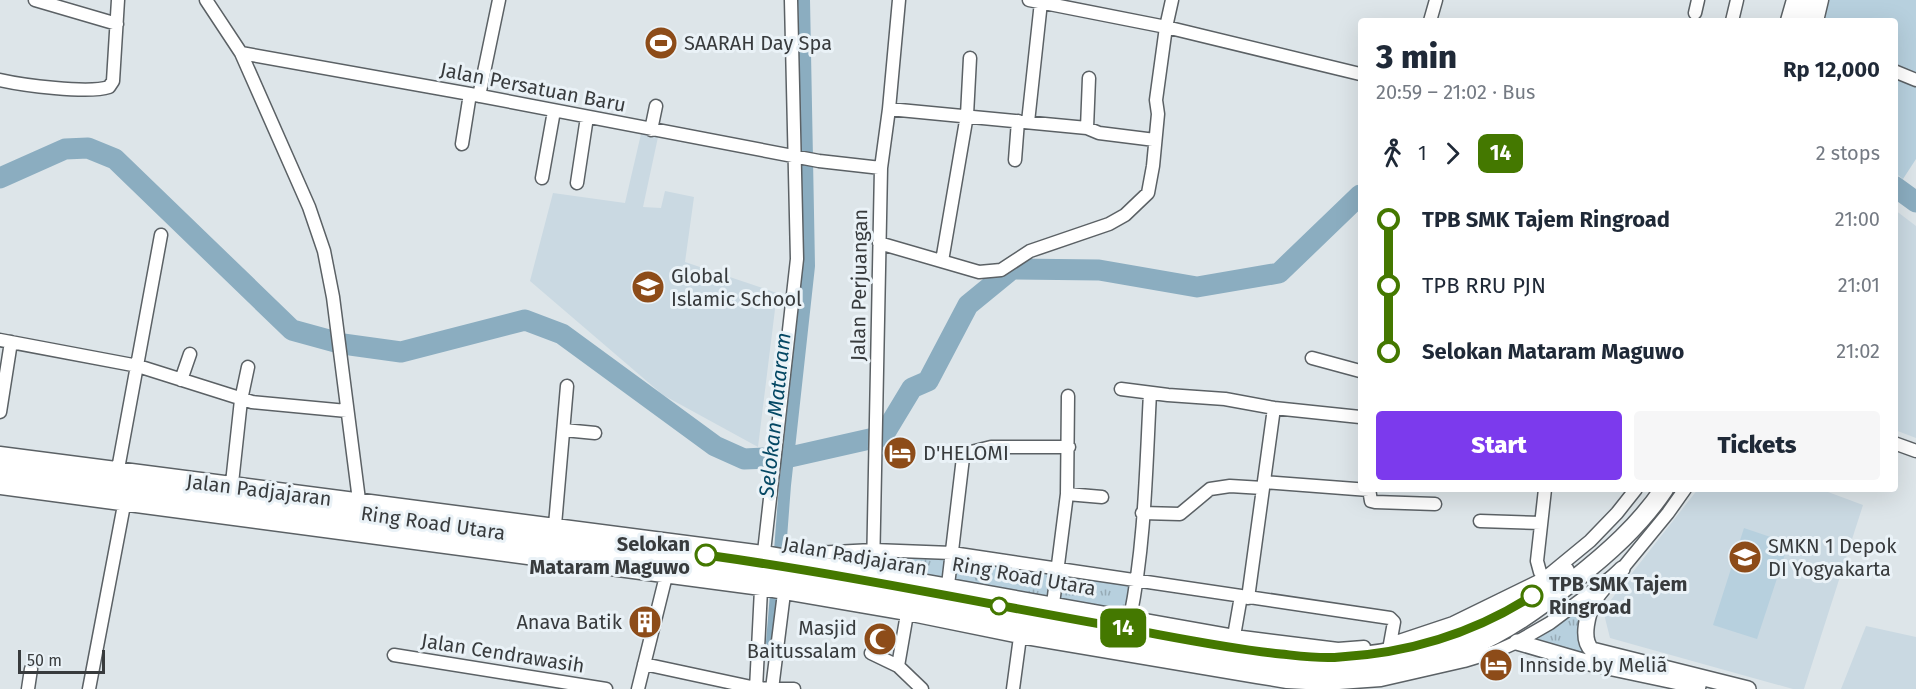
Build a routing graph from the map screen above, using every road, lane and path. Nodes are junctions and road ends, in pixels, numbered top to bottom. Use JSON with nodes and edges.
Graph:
{"nodes":[{"id":1,"x":35,"y":0,"type":"edge"},
{"id":2,"x":118,"y":0,"type":"edge"},
{"id":3,"x":206,"y":0,"type":"edge"},
{"id":4,"x":498,"y":0,"type":"edge"},
{"id":5,"x":791,"y":0,"type":"edge"},
{"id":6,"x":899,"y":0,"type":"edge"},
{"id":7,"x":1172,"y":0,"type":"edge"},
{"id":8,"x":1436,"y":0,"type":"edge"},
{"id":9,"x":1698,"y":0,"type":"edge"},
{"id":10,"x":1737,"y":0,"type":"edge"},
{"id":11,"x":1788,"y":0,"type":"edge"},
{"id":12,"x":1796,"y":0,"type":"edge"},
{"id":13,"x":1812,"y":0,"type":"edge"},
{"id":14,"x":1822,"y":0,"type":"edge"},
{"id":15,"x":1035,"y":1,"type":"edge"},
{"id":16,"x":1073,"y":4,"type":"edge"},
{"id":17,"x":1695,"y":13,"type":"dead end"},
{"id":18,"x":1431,"y":18,"type":"edge"},
{"id":19,"x":1733,"y":18,"type":"edge"},
{"id":20,"x":1783,"y":18,"type":"edge"},
{"id":21,"x":1791,"y":18,"type":"edge"},
{"id":22,"x":1807,"y":18,"type":"edge"},
{"id":23,"x":1817,"y":18,"type":"edge"},
{"id":24,"x":117,"y":24,"type":"junction"},
{"id":25,"x":1166,"y":27,"type":"junction"},
{"id":26,"x":241,"y":53,"type":"junction"},
{"id":27,"x":970,"y":58,"type":"dead end"},
{"id":28,"x":1898,"y":73,"type":"edge"},
{"id":29,"x":1358,"y":74,"type":"edge"},
{"id":30,"x":1089,"y":78,"type":"dead end"},
{"id":31,"x":0,"y":80,"type":"edge"},
{"id":32,"x":1916,"y":80,"type":"edge"},
{"id":33,"x":474,"y":95,"type":"junction"},
{"id":34,"x":656,"y":106,"type":"dead end"},
{"id":35,"x":889,"y":109,"type":"junction"},
{"id":36,"x":554,"y":111,"type":"junction"},
{"id":37,"x":967,"y":116,"type":"junction"},
{"id":38,"x":587,"y":117,"type":"junction"},
{"id":39,"x":1023,"y":122,"type":"junction"},
{"id":40,"x":1087,"y":128,"type":"junction"},
{"id":41,"x":651,"y":130,"type":"junction"},
{"id":42,"x":1155,"y":140,"type":"junction"},
{"id":43,"x":462,"y":144,"type":"dead end"},
{"id":44,"x":799,"y":157,"type":"junction"},
{"id":45,"x":1015,"y":160,"type":"dead end"},
{"id":46,"x":881,"y":168,"type":"junction"},
{"id":47,"x":542,"y":178,"type":"dead end"},
{"id":48,"x":577,"y":183,"type":"dead end"},
{"id":49,"x":161,"y":236,"type":"dead end"},
{"id":50,"x":879,"y":243,"type":"junction"},
{"id":51,"x":942,"y":261,"type":"junction"},
{"id":52,"x":6,"y":341,"type":"edge"},
{"id":53,"x":190,"y":354,"type":"dead end"},
{"id":54,"x":1312,"y":358,"type":"dead end"},
{"id":55,"x":138,"y":366,"type":"junction"},
{"id":56,"x":248,"y":367,"type":"dead end"},
{"id":57,"x":1358,"y":370,"type":"edge"},
{"id":58,"x":181,"y":380,"type":"junction"},
{"id":59,"x":567,"y":386,"type":"dead end"},
{"id":60,"x":1121,"y":389,"type":"dead end"},
{"id":61,"x":1150,"y":393,"type":"junction"},
{"id":62,"x":1068,"y":396,"type":"dead end"},
{"id":63,"x":241,"y":400,"type":"junction"},
{"id":64,"x":1274,"y":408,"type":"junction"},
{"id":65,"x":347,"y":411,"type":"junction"},
{"id":66,"x":0,"y":412,"type":"edge"},
{"id":67,"x":1358,"y":417,"type":"edge"},
{"id":68,"x":564,"y":430,"type":"junction"},
{"id":69,"x":594,"y":433,"type":"dead end"},
{"id":70,"x":1898,"y":444,"type":"edge"},
{"id":71,"x":1069,"y":447,"type":"junction"},
{"id":72,"x":1916,"y":450,"type":"edge"},
{"id":73,"x":0,"y":453,"type":"edge"},
{"id":74,"x":0,"y":463,"type":"edge"},
{"id":75,"x":118,"y":469,"type":"junction"},
{"id":76,"x":0,"y":479,"type":"edge"},
{"id":77,"x":232,"y":483,"type":"junction"},
{"id":78,"x":1264,"y":485,"type":"junction"},
{"id":79,"x":0,"y":488,"type":"edge"},
{"id":80,"x":1358,"y":489,"type":"edge"},
{"id":81,"x":1370,"y":492,"type":"edge"},
{"id":82,"x":1545,"y":492,"type":"edge"},
{"id":83,"x":1633,"y":492,"type":"edge"},
{"id":84,"x":1647,"y":492,"type":"edge"},
{"id":85,"x":1661,"y":492,"type":"edge"},
{"id":86,"x":1683,"y":492,"type":"edge"},
{"id":87,"x":1067,"y":494,"type":"junction"},
{"id":88,"x":1102,"y":497,"type":"dead end"},
{"id":89,"x":359,"y":500,"type":"junction"},
{"id":90,"x":1435,"y":504,"type":"dead end"},
{"id":91,"x":124,"y":505,"type":"junction"},
{"id":92,"x":1142,"y":513,"type":"junction"},
{"id":93,"x":1480,"y":521,"type":"dead end"},
{"id":94,"x":1541,"y":523,"type":"junction"},
{"id":95,"x":555,"y":525,"type":"junction"},
{"id":96,"x":597,"y":536,"type":"junction"},
{"id":97,"x":873,"y":550,"type":"junction"},
{"id":98,"x":952,"y":553,"type":"junction"},
{"id":99,"x":672,"y":564,"type":"junction"},
{"id":100,"x":1058,"y":569,"type":"junction"},
{"id":101,"x":1622,"y":569,"type":"junction"},
{"id":102,"x":873,"y":572,"type":"junction"},
{"id":103,"x":774,"y":573,"type":"junction"},
{"id":104,"x":1545,"y":578,"type":"junction"},
{"id":105,"x":1137,"y":581,"type":"junction"},
{"id":106,"x":948,"y":585,"type":"junction"},
{"id":107,"x":1245,"y":597,"type":"junction"},
{"id":108,"x":1053,"y":604,"type":"junction"},
{"id":109,"x":907,"y":614,"type":"junction"},
{"id":110,"x":1130,"y":618,"type":"junction"},
{"id":111,"x":958,"y":619,"type":"junction"},
{"id":112,"x":1180,"y":633,"type":"junction"},
{"id":113,"x":1234,"y":636,"type":"junction"},
{"id":114,"x":1020,"y":637,"type":"junction"},
{"id":115,"x":1517,"y":642,"type":"junction"},
{"id":116,"x":1390,"y":644,"type":"junction"},
{"id":117,"x":871,"y":653,"type":"dead end"},
{"id":118,"x":394,"y":655,"type":"dead end"},
{"id":119,"x":645,"y":664,"type":"junction"},
{"id":120,"x":898,"y":666,"type":"junction"},
{"id":121,"x":31,"y":669,"type":"dead end"},
{"id":122,"x":1381,"y":685,"type":"edge"},
{"id":123,"x":764,"y":688,"type":"edge"},
{"id":124,"x":28,"y":689,"type":"edge"},
{"id":125,"x":89,"y":689,"type":"edge"},
{"id":126,"x":606,"y":689,"type":"edge"},
{"id":127,"x":638,"y":689,"type":"edge"},
{"id":128,"x":794,"y":689,"type":"edge"},
{"id":129,"x":922,"y":689,"type":"edge"},
{"id":130,"x":1013,"y":689,"type":"edge"},
{"id":131,"x":1714,"y":689,"type":"edge"},
{"id":132,"x":1748,"y":689,"type":"edge"}],
"edges":[{"from":1,"to":24,"type":"street"},
{"from":2,"to":24,"type":"street"},
{"from":3,"to":26,"type":"street"},
{"from":4,"to":33,"type":"street"},
{"from":5,"to":44,"type":"street"},
{"from":6,"to":35,"type":"street","name":"Jalan Perjuangan"},
{"from":7,"to":25,"type":"street"},
{"from":8,"to":18,"type":"street"},
{"from":9,"to":17,"type":"street"},
{"from":10,"to":19,"type":"street"},
{"from":11,"to":20,"type":"highway"},
{"from":12,"to":21,"type":"highway"},
{"from":13,"to":22,"type":"highway"},
{"from":14,"to":23,"type":"street"},
{"from":15,"to":16,"type":"street"},
{"from":15,"to":39,"type":"street"},
{"from":16,"to":25,"type":"street"},
{"from":24,"to":31,"type":"street"},
{"from":25,"to":29,"type":"street"},
{"from":25,"to":42,"type":"street"},
{"from":26,"to":33,"type":"street","name":"Jalan Persatuan Baru"},
{"from":26,"to":65,"type":"street"},
{"from":27,"to":37,"type":"street"},
{"from":28,"to":32,"type":"street"},
{"from":30,"to":40,"type":"street"},
{"from":33,"to":36,"type":"street","name":"Jalan Persatuan Baru"},
{"from":33,"to":43,"type":"street"},
{"from":34,"to":41,"type":"street"},
{"from":35,"to":37,"type":"street"},
{"from":35,"to":46,"type":"street","name":"Jalan Perjuangan"},
{"from":36,"to":38,"type":"street","name":"Jalan Persatuan Baru"},
{"from":36,"to":47,"type":"street"},
{"from":37,"to":39,"type":"street"},
{"from":37,"to":51,"type":"street"},
{"from":38,"to":41,"type":"street","name":"Jalan Persatuan Baru"},
{"from":38,"to":48,"type":"street"},
{"from":39,"to":40,"type":"street"},
{"from":39,"to":45,"type":"street"},
{"from":40,"to":42,"type":"street"},
{"from":41,"to":44,"type":"street","name":"Jalan Persatuan Baru"},
{"from":42,"to":51,"type":"street"},
{"from":44,"to":46,"type":"street","name":"Jalan Persatuan Baru"},
{"from":44,"to":103,"type":"street"},
{"from":46,"to":50,"type":"street","name":"Jalan Perjuangan"},
{"from":49,"to":55,"type":"street"},
{"from":50,"to":51,"type":"street"},
{"from":50,"to":97,"type":"street","name":"Jalan Perjuangan"},
{"from":52,"to":55,"type":"street"},
{"from":52,"to":66,"type":"street"},
{"from":53,"to":58,"type":"street"},
{"from":54,"to":57,"type":"street"},
{"from":55,"to":58,"type":"street"},
{"from":55,"to":75,"type":"street"},
{"from":56,"to":63,"type":"street"},
{"from":58,"to":63,"type":"street"},
{"from":59,"to":68,"type":"street"},
{"from":60,"to":61,"type":"street"},
{"from":61,"to":64,"type":"street"},
{"from":61,"to":92,"type":"street"},
{"from":62,"to":71,"type":"street"},
{"from":63,"to":65,"type":"street"},
{"from":63,"to":77,"type":"street"},
{"from":64,"to":67,"type":"street"},
{"from":64,"to":78,"type":"street"},
{"from":65,"to":89,"type":"street"},
{"from":68,"to":69,"type":"street"},
{"from":68,"to":95,"type":"street"},
{"from":70,"to":72,"type":"street"},
{"from":71,"to":87,"type":"street"},
{"from":71,"to":98,"type":"street"},
{"from":73,"to":75,"type":"street","name":"Ring Road Utara"},
{"from":74,"to":96,"type":"highway","name":"Jalan Padjajaran"},
{"from":75,"to":77,"type":"street","name":"Ring Road Utara"},
{"from":76,"to":99,"type":"highway","name":"Jalan Padjajaran"},
{"from":77,"to":89,"type":"street","name":"Ring Road Utara"},
{"from":78,"to":80,"type":"street"},
{"from":78,"to":92,"type":"street"},
{"from":78,"to":107,"type":"street"},
{"from":79,"to":91,"type":"street","name":"Ring Road Utara"},
{"from":81,"to":90,"type":"street"},
{"from":82,"to":94,"type":"street"},
{"from":83,"to":104,"type":"street","name":"Ring Road Utara"},
{"from":84,"to":112,"type":"highway","name":"Jalan Padjajaran"},
{"from":85,"to":111,"type":"highway","name":"Jalan Padjajaran"},
{"from":86,"to":101,"type":"street","name":"Ring Road Utara"},
{"from":87,"to":88,"type":"street"},
{"from":87,"to":100,"type":"street"},
{"from":89,"to":95,"type":"street","name":"Ring Road Utara"},
{"from":91,"to":99,"type":"street","name":"Ring Road Utara"},
{"from":91,"to":125,"type":"street"},
{"from":92,"to":105,"type":"street"},
{"from":93,"to":94,"type":"street"},
{"from":94,"to":104,"type":"street"},
{"from":95,"to":96,"type":"street","name":"Ring Road Utara"},
{"from":96,"to":99,"type":"highway","name":"Jalan Padjajaran"},
{"from":96,"to":103,"type":"street","name":"Ring Road Utara"},
{"from":97,"to":98,"type":"street"},
{"from":97,"to":102,"type":"street","name":"Jalan Perjuangan"},
{"from":97,"to":103,"type":"street"},
{"from":98,"to":100,"type":"street"},
{"from":98,"to":106,"type":"street"},
{"from":99,"to":103,"type":"street","name":"Ring Road Utara"},
{"from":99,"to":103,"type":"highway","name":"Jalan Padjajaran"},
{"from":99,"to":119,"type":"street"},
{"from":100,"to":105,"type":"street"},
{"from":100,"to":108,"type":"street"},
{"from":101,"to":115,"type":"street","name":"Ring Road Utara"},
{"from":101,"to":132,"type":"main road"},
{"from":102,"to":103,"type":"street","name":"Ring Road Utara"},
{"from":102,"to":106,"type":"street","name":"Ring Road Utara"},
{"from":103,"to":109,"type":"street","name":"Ring Road Utara"},
{"from":103,"to":111,"type":"highway","name":"Jalan Padjajaran"},
{"from":103,"to":112,"type":"highway","name":"Jalan Padjajaran"},
{"from":103,"to":123,"type":"street"},
{"from":103,"to":123,"type":"street"},
{"from":104,"to":116,"type":"street","name":"Ring Road Utara"},
{"from":105,"to":107,"type":"street"},
{"from":105,"to":110,"type":"street"},
{"from":106,"to":108,"type":"street","name":"Ring Road Utara"},
{"from":107,"to":113,"type":"street"},
{"from":107,"to":116,"type":"street"},
{"from":108,"to":110,"type":"street","name":"Ring Road Utara"},
{"from":109,"to":111,"type":"street","name":"Ring Road Utara"},
{"from":109,"to":120,"type":"street"},
{"from":110,"to":112,"type":"street","name":"Ring Road Utara"},
{"from":111,"to":114,"type":"street","name":"Ring Road Utara"},
{"from":112,"to":113,"type":"street","name":"Ring Road Utara"},
{"from":113,"to":116,"type":"street","name":"Ring Road Utara"},
{"from":114,"to":122,"type":"street","name":"Ring Road Utara"},
{"from":114,"to":130,"type":"street"},
{"from":115,"to":122,"type":"street","name":"Ring Road Utara"},
{"from":115,"to":131,"type":"main road"},
{"from":117,"to":120,"type":"street"},
{"from":118,"to":126,"type":"street","name":"Jalan Cendrawasih"},
{"from":119,"to":123,"type":"street"},
{"from":119,"to":127,"type":"street"},
{"from":120,"to":129,"type":"street"},
{"from":121,"to":124,"type":"street"},
{"from":123,"to":128,"type":"street"}]}
